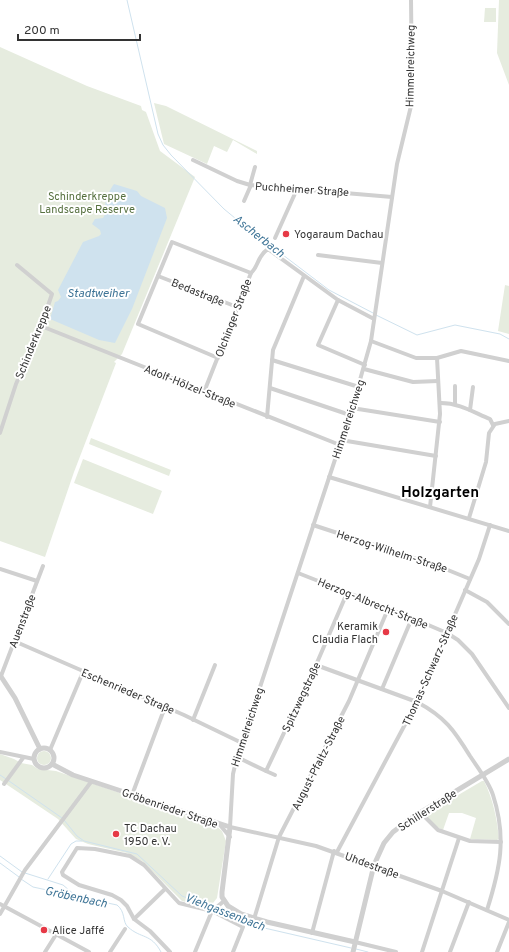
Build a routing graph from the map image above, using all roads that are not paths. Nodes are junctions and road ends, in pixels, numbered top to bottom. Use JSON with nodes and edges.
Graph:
{"nodes":[{"id":1,"x":411,"y":0,"type":"edge"},
{"id":2,"x":193,"y":160,"type":"dead end"},
{"id":3,"x":255,"y":167,"type":"dead end"},
{"id":4,"x":251,"y":185,"type":"junction"},
{"id":5,"x":297,"y":189,"type":"junction"},
{"id":6,"x":392,"y":197,"type":"junction"},
{"id":7,"x":244,"y":202,"type":"dead end"},
{"id":8,"x":275,"y":238,"type":"dead end"},
{"id":9,"x":318,"y":255,"type":"dead end"},
{"id":10,"x":382,"y":263,"type":"junction"},
{"id":11,"x":17,"y":265,"type":"dead end"},
{"id":12,"x":250,"y":273,"type":"junction"},
{"id":13,"x":158,"y":276,"type":"junction"},
{"id":14,"x":304,"y":276,"type":"junction"},
{"id":15,"x":338,"y":300,"type":"junction"},
{"id":16,"x":237,"y":307,"type":"junction"},
{"id":17,"x":374,"y":318,"type":"junction"},
{"id":18,"x":41,"y":326,"type":"junction"},
{"id":19,"x":371,"y":341,"type":"junction"},
{"id":20,"x":218,"y":358,"type":"junction"},
{"id":21,"x":437,"y":358,"type":"junction"},
{"id":22,"x":272,"y":360,"type":"junction"},
{"id":23,"x":509,"y":361,"type":"edge"},
{"id":24,"x":364,"y":367,"type":"junction"},
{"id":25,"x":438,"y":381,"type":"junction"},
{"id":26,"x":455,"y":386,"type":"dead end"},
{"id":27,"x":359,"y":387,"type":"junction"},
{"id":28,"x":473,"y":387,"type":"dead end"},
{"id":29,"x":270,"y":388,"type":"junction"},
{"id":30,"x":204,"y":392,"type":"junction"},
{"id":31,"x":441,"y":403,"type":"junction"},
{"id":32,"x":455,"y":404,"type":"junction"},
{"id":33,"x":352,"y":408,"type":"junction"},
{"id":34,"x":470,"y":410,"type":"junction"},
{"id":35,"x":350,"y":415,"type":"junction"},
{"id":36,"x":267,"y":417,"type":"junction"},
{"id":37,"x":509,"y":421,"type":"edge"},
{"id":38,"x":440,"y":422,"type":"junction"},
{"id":39,"x":492,"y":425,"type":"junction"},
{"id":40,"x":0,"y":433,"type":"edge"},
{"id":41,"x":341,"y":443,"type":"junction"},
{"id":42,"x":436,"y":456,"type":"junction"},
{"id":43,"x":329,"y":477,"type":"junction"},
{"id":44,"x":430,"y":507,"type":"junction"},
{"id":45,"x":469,"y":518,"type":"junction"},
{"id":46,"x":313,"y":525,"type":"junction"},
{"id":47,"x":490,"y":525,"type":"junction"},
{"id":48,"x":509,"y":531,"type":"edge"},
{"id":49,"x":43,"y":566,"type":"dead end"},
{"id":50,"x":0,"y":569,"type":"edge"},
{"id":51,"x":298,"y":573,"type":"junction"},
{"id":52,"x":470,"y":579,"type":"junction"},
{"id":53,"x":37,"y":581,"type":"junction"},
{"id":54,"x":465,"y":590,"type":"junction"},
{"id":55,"x":348,"y":593,"type":"junction"},
{"id":56,"x":388,"y":609,"type":"junction"},
{"id":57,"x":412,"y":618,"type":"junction"},
{"id":58,"x":509,"y":624,"type":"edge"},
{"id":59,"x":447,"y":633,"type":"junction"},
{"id":60,"x":14,"y":641,"type":"junction"},
{"id":61,"x":215,"y":665,"type":"dead end"},
{"id":62,"x":316,"y":665,"type":"junction"},
{"id":63,"x":84,"y":672,"type":"junction"},
{"id":64,"x":0,"y":675,"type":"edge"},
{"id":65,"x":359,"y":680,"type":"junction"},
{"id":66,"x":382,"y":689,"type":"junction"},
{"id":67,"x":417,"y":702,"type":"junction"},
{"id":68,"x":165,"y":707,"type":"junction"},
{"id":69,"x":509,"y":708,"type":"edge"},
{"id":70,"x":193,"y":720,"type":"junction"},
{"id":71,"x":242,"y":743,"type":"junction"},
{"id":72,"x":40,"y":749,"type":"junction"},
{"id":73,"x":50,"y":750,"type":"junction"},
{"id":74,"x":0,"y":752,"type":"edge"},
{"id":75,"x":237,"y":757,"type":"junction"},
{"id":76,"x":23,"y":758,"type":"junction"},
{"id":77,"x":34,"y":759,"type":"junction"},
{"id":78,"x":509,"y":759,"type":"edge"},
{"id":79,"x":52,"y":764,"type":"junction"},
{"id":80,"x":266,"y":771,"type":"junction"},
{"id":81,"x":482,"y":774,"type":"junction"},
{"id":82,"x":275,"y":775,"type":"dead end"},
{"id":83,"x":91,"y":782,"type":"junction"},
{"id":84,"x":4,"y":784,"type":"dead end"},
{"id":85,"x":132,"y":795,"type":"junction"},
{"id":86,"x":420,"y":812,"type":"junction"},
{"id":87,"x":220,"y":825,"type":"junction"},
{"id":88,"x":230,"y":827,"type":"junction"},
{"id":89,"x":279,"y":837,"type":"junction"},
{"id":90,"x":230,"y":838,"type":"junction"},
{"id":91,"x":459,"y":838,"type":"junction"},
{"id":92,"x":501,"y":842,"type":"junction"},
{"id":93,"x":335,"y":852,"type":"junction"},
{"id":94,"x":374,"y":865,"type":"junction"},
{"id":95,"x":165,"y":889,"type":"junction"},
{"id":96,"x":442,"y":891,"type":"junction"},
{"id":97,"x":224,"y":901,"type":"junction"},
{"id":98,"x":469,"y":902,"type":"junction"},
{"id":99,"x":0,"y":904,"type":"edge"},
{"id":100,"x":5,"y":906,"type":"junction"},
{"id":101,"x":214,"y":909,"type":"junction"},
{"id":102,"x":487,"y":910,"type":"junction"},
{"id":103,"x":0,"y":914,"type":"edge"},
{"id":104,"x":134,"y":919,"type":"junction"},
{"id":105,"x":254,"y":919,"type":"junction"},
{"id":106,"x":509,"y":921,"type":"edge"},
{"id":107,"x":125,"y":929,"type":"dead end"},
{"id":108,"x":57,"y":933,"type":"junction"},
{"id":109,"x":312,"y":933,"type":"junction"},
{"id":110,"x":354,"y":948,"type":"edge"},
{"id":111,"x":45,"y":952,"type":"edge"},
{"id":112,"x":89,"y":952,"type":"edge"},
{"id":113,"x":110,"y":952,"type":"edge"},
{"id":114,"x":170,"y":952,"type":"edge"},
{"id":115,"x":195,"y":952,"type":"edge"},
{"id":116,"x":233,"y":952,"type":"edge"},
{"id":117,"x":396,"y":952,"type":"edge"},
{"id":118,"x":422,"y":952,"type":"edge"},
{"id":119,"x":450,"y":952,"type":"edge"},
{"id":120,"x":497,"y":952,"type":"edge"}],
"edges":[{"from":1,"to":6,"type":"street","name":"Himmelreichweg"},
{"from":2,"to":4,"type":"street","name":"Puchheimer Straße"},
{"from":3,"to":4,"type":"street"},
{"from":4,"to":5,"type":"street","name":"Puchheimer Straße"},
{"from":4,"to":7,"type":"street"},
{"from":5,"to":6,"type":"street","name":"Puchheimer Straße"},
{"from":5,"to":8,"type":"street"},
{"from":6,"to":10,"type":"street","name":"Himmelreichweg"},
{"from":9,"to":10,"type":"street"},
{"from":10,"to":17,"type":"street","name":"Himmelreichweg"},
{"from":11,"to":18,"type":"street","name":"Schinderkreppe"},
{"from":12,"to":13,"type":"street"},
{"from":12,"to":14,"type":"street","name":"Olchinger Straße"},
{"from":12,"to":16,"type":"street","name":"Olchinger Straße"},
{"from":13,"to":16,"type":"street","name":"Bedastraße"},
{"from":13,"to":20,"type":"street"},
{"from":14,"to":15,"type":"street"},
{"from":14,"to":22,"type":"street"},
{"from":15,"to":17,"type":"street"},
{"from":15,"to":24,"type":"street"},
{"from":16,"to":20,"type":"street","name":"Olchinger Straße"},
{"from":17,"to":19,"type":"street","name":"Himmelreichweg"},
{"from":18,"to":30,"type":"street","name":"Adolf-Hölzel-Straße"},
{"from":18,"to":40,"type":"street","name":"Schinderkreppe"},
{"from":19,"to":21,"type":"street"},
{"from":19,"to":24,"type":"street","name":"Himmelreichweg"},
{"from":20,"to":30,"type":"street","name":"Olchinger Straße"},
{"from":21,"to":23,"type":"street"},
{"from":21,"to":25,"type":"street"},
{"from":22,"to":27,"type":"street"},
{"from":22,"to":29,"type":"street"},
{"from":24,"to":25,"type":"street"},
{"from":24,"to":27,"type":"street","name":"Himmelreichweg"},
{"from":25,"to":31,"type":"street"},
{"from":26,"to":32,"type":"street"},
{"from":27,"to":33,"type":"street","name":"Himmelreichweg"},
{"from":28,"to":34,"type":"street"},
{"from":29,"to":35,"type":"street"},
{"from":29,"to":36,"type":"street"},
{"from":30,"to":36,"type":"street","name":"Adolf-Hölzel-Straße"},
{"from":31,"to":32,"type":"street"},
{"from":31,"to":38,"type":"street"},
{"from":32,"to":34,"type":"street"},
{"from":33,"to":35,"type":"street","name":"Himmelreichweg"},
{"from":33,"to":38,"type":"street"},
{"from":34,"to":39,"type":"street"},
{"from":35,"to":41,"type":"street","name":"Himmelreichweg"},
{"from":36,"to":41,"type":"street","name":"Adolf-Hölzel-Straße"},
{"from":37,"to":39,"type":"street"},
{"from":38,"to":42,"type":"street"},
{"from":39,"to":45,"type":"street"},
{"from":41,"to":42,"type":"street","name":"Adolf-Hölzel-Straße"},
{"from":41,"to":43,"type":"street","name":"Himmelreichweg"},
{"from":42,"to":44,"type":"street"},
{"from":43,"to":44,"type":"street"},
{"from":43,"to":46,"type":"street","name":"Himmelreichweg"},
{"from":44,"to":45,"type":"street"},
{"from":45,"to":47,"type":"street"},
{"from":46,"to":51,"type":"street","name":"Himmelreichweg"},
{"from":46,"to":52,"type":"street","name":"Herzog-Wilhelm-Straße"},
{"from":47,"to":48,"type":"street"},
{"from":47,"to":52,"type":"street","name":"Thomas-Schwarz-Straße"},
{"from":49,"to":53,"type":"street","name":"Auenstraße"},
{"from":50,"to":53,"type":"street"},
{"from":51,"to":55,"type":"street","name":"Herzog-Albrecht-Straße"},
{"from":51,"to":71,"type":"street","name":"Himmelreichweg"},
{"from":52,"to":54,"type":"street","name":"Thomas-Schwarz-Straße"},
{"from":53,"to":60,"type":"street","name":"Auenstraße"},
{"from":54,"to":58,"type":"street"},
{"from":54,"to":59,"type":"street","name":"Thomas-Schwarz-Straße"},
{"from":55,"to":56,"type":"street","name":"Herzog-Albrecht-Straße"},
{"from":55,"to":62,"type":"street","name":"Spitzwegstraße"},
{"from":56,"to":57,"type":"street","name":"Herzog-Albrecht-Straße"},
{"from":56,"to":65,"type":"street","name":"August-Pfaltz-Straße"},
{"from":57,"to":59,"type":"street","name":"Herzog-Albrecht-Straße"},
{"from":57,"to":66,"type":"street"},
{"from":59,"to":67,"type":"street","name":"Thomas-Schwarz-Straße"},
{"from":59,"to":69,"type":"street","name":"Herzog-Albrecht-Straße"},
{"from":60,"to":63,"type":"street","name":"Eschenrieder Straße"},
{"from":60,"to":64,"type":"street","name":"Auenstraße"},
{"from":61,"to":70,"type":"street"},
{"from":62,"to":65,"type":"street"},
{"from":62,"to":80,"type":"street","name":"Spitzwegstraße"},
{"from":63,"to":68,"type":"street","name":"Eschenrieder Straße"},
{"from":63,"to":73,"type":"street"},
{"from":64,"to":72,"type":"street"},
{"from":65,"to":66,"type":"street"},
{"from":65,"to":89,"type":"street","name":"August-Pfaltz-Straße"},
{"from":66,"to":67,"type":"street"},
{"from":67,"to":81,"type":"street"},
{"from":67,"to":93,"type":"street","name":"Thomas-Schwarz-Straße"},
{"from":68,"to":70,"type":"street","name":"Eschenrieder Straße"},
{"from":68,"to":85,"type":"street"},
{"from":70,"to":71,"type":"street","name":"Eschenrieder Straße"},
{"from":71,"to":75,"type":"street","name":"Himmelreichweg"},
{"from":72,"to":73,"type":"street"},
{"from":72,"to":77,"type":"street"},
{"from":73,"to":79,"type":"street"},
{"from":74,"to":76,"type":"street"},
{"from":75,"to":80,"type":"street"},
{"from":75,"to":88,"type":"street","name":"Himmelreichweg"},
{"from":76,"to":77,"type":"street"},
{"from":76,"to":84,"type":"street"},
{"from":77,"to":79,"type":"street","name":"Gröbenrieder Straße"},
{"from":78,"to":81,"type":"street","name":"Schillerstraße"},
{"from":79,"to":83,"type":"street","name":"Gröbenrieder Straße"},
{"from":80,"to":82,"type":"street"},
{"from":81,"to":86,"type":"street","name":"Schillerstraße"},
{"from":81,"to":92,"type":"street"},
{"from":83,"to":85,"type":"street","name":"Gröbenrieder Straße"},
{"from":83,"to":100,"type":"street"},
{"from":85,"to":87,"type":"street","name":"Gröbenrieder Straße"},
{"from":86,"to":91,"type":"street"},
{"from":86,"to":94,"type":"street","name":"Schillerstraße"},
{"from":87,"to":88,"type":"street","name":"Gröbenrieder Straße"},
{"from":87,"to":90,"type":"street"},
{"from":88,"to":89,"type":"street","name":"Uhdestraße"},
{"from":88,"to":90,"type":"street","name":"Gröbenrieder Straße"},
{"from":89,"to":93,"type":"street","name":"Uhdestraße"},
{"from":89,"to":105,"type":"street","name":"August-Pfaltz-Straße"},
{"from":90,"to":97,"type":"street","name":"Gröbenrieder Straße"},
{"from":91,"to":92,"type":"street"},
{"from":91,"to":96,"type":"street"},
{"from":92,"to":102,"type":"street"},
{"from":93,"to":94,"type":"street","name":"Uhdestraße"},
{"from":93,"to":109,"type":"street","name":"Thomas-Schwarz-Straße"},
{"from":94,"to":96,"type":"street","name":"Uhdestraße"},
{"from":94,"to":110,"type":"street","name":"Schillerstraße"},
{"from":95,"to":101,"type":"street"},
{"from":95,"to":104,"type":"street"},
{"from":95,"to":104,"type":"street"},
{"from":96,"to":98,"type":"street","name":"Uhdestraße"},
{"from":96,"to":118,"type":"street"},
{"from":97,"to":101,"type":"street"},
{"from":97,"to":105,"type":"street"},
{"from":98,"to":102,"type":"street","name":"Uhdestraße"},
{"from":98,"to":119,"type":"street"},
{"from":99,"to":100,"type":"street"},
{"from":100,"to":103,"type":"street"},
{"from":100,"to":108,"type":"street"},
{"from":101,"to":115,"type":"street"},
{"from":101,"to":116,"type":"street"},
{"from":102,"to":106,"type":"street","name":"Uhdestraße"},
{"from":104,"to":114,"type":"street"},
{"from":105,"to":109,"type":"street"},
{"from":106,"to":120,"type":"street"},
{"from":107,"to":113,"type":"street"},
{"from":108,"to":111,"type":"street"},
{"from":108,"to":112,"type":"street"},
{"from":109,"to":110,"type":"street"},
{"from":110,"to":117,"type":"street"}]}
